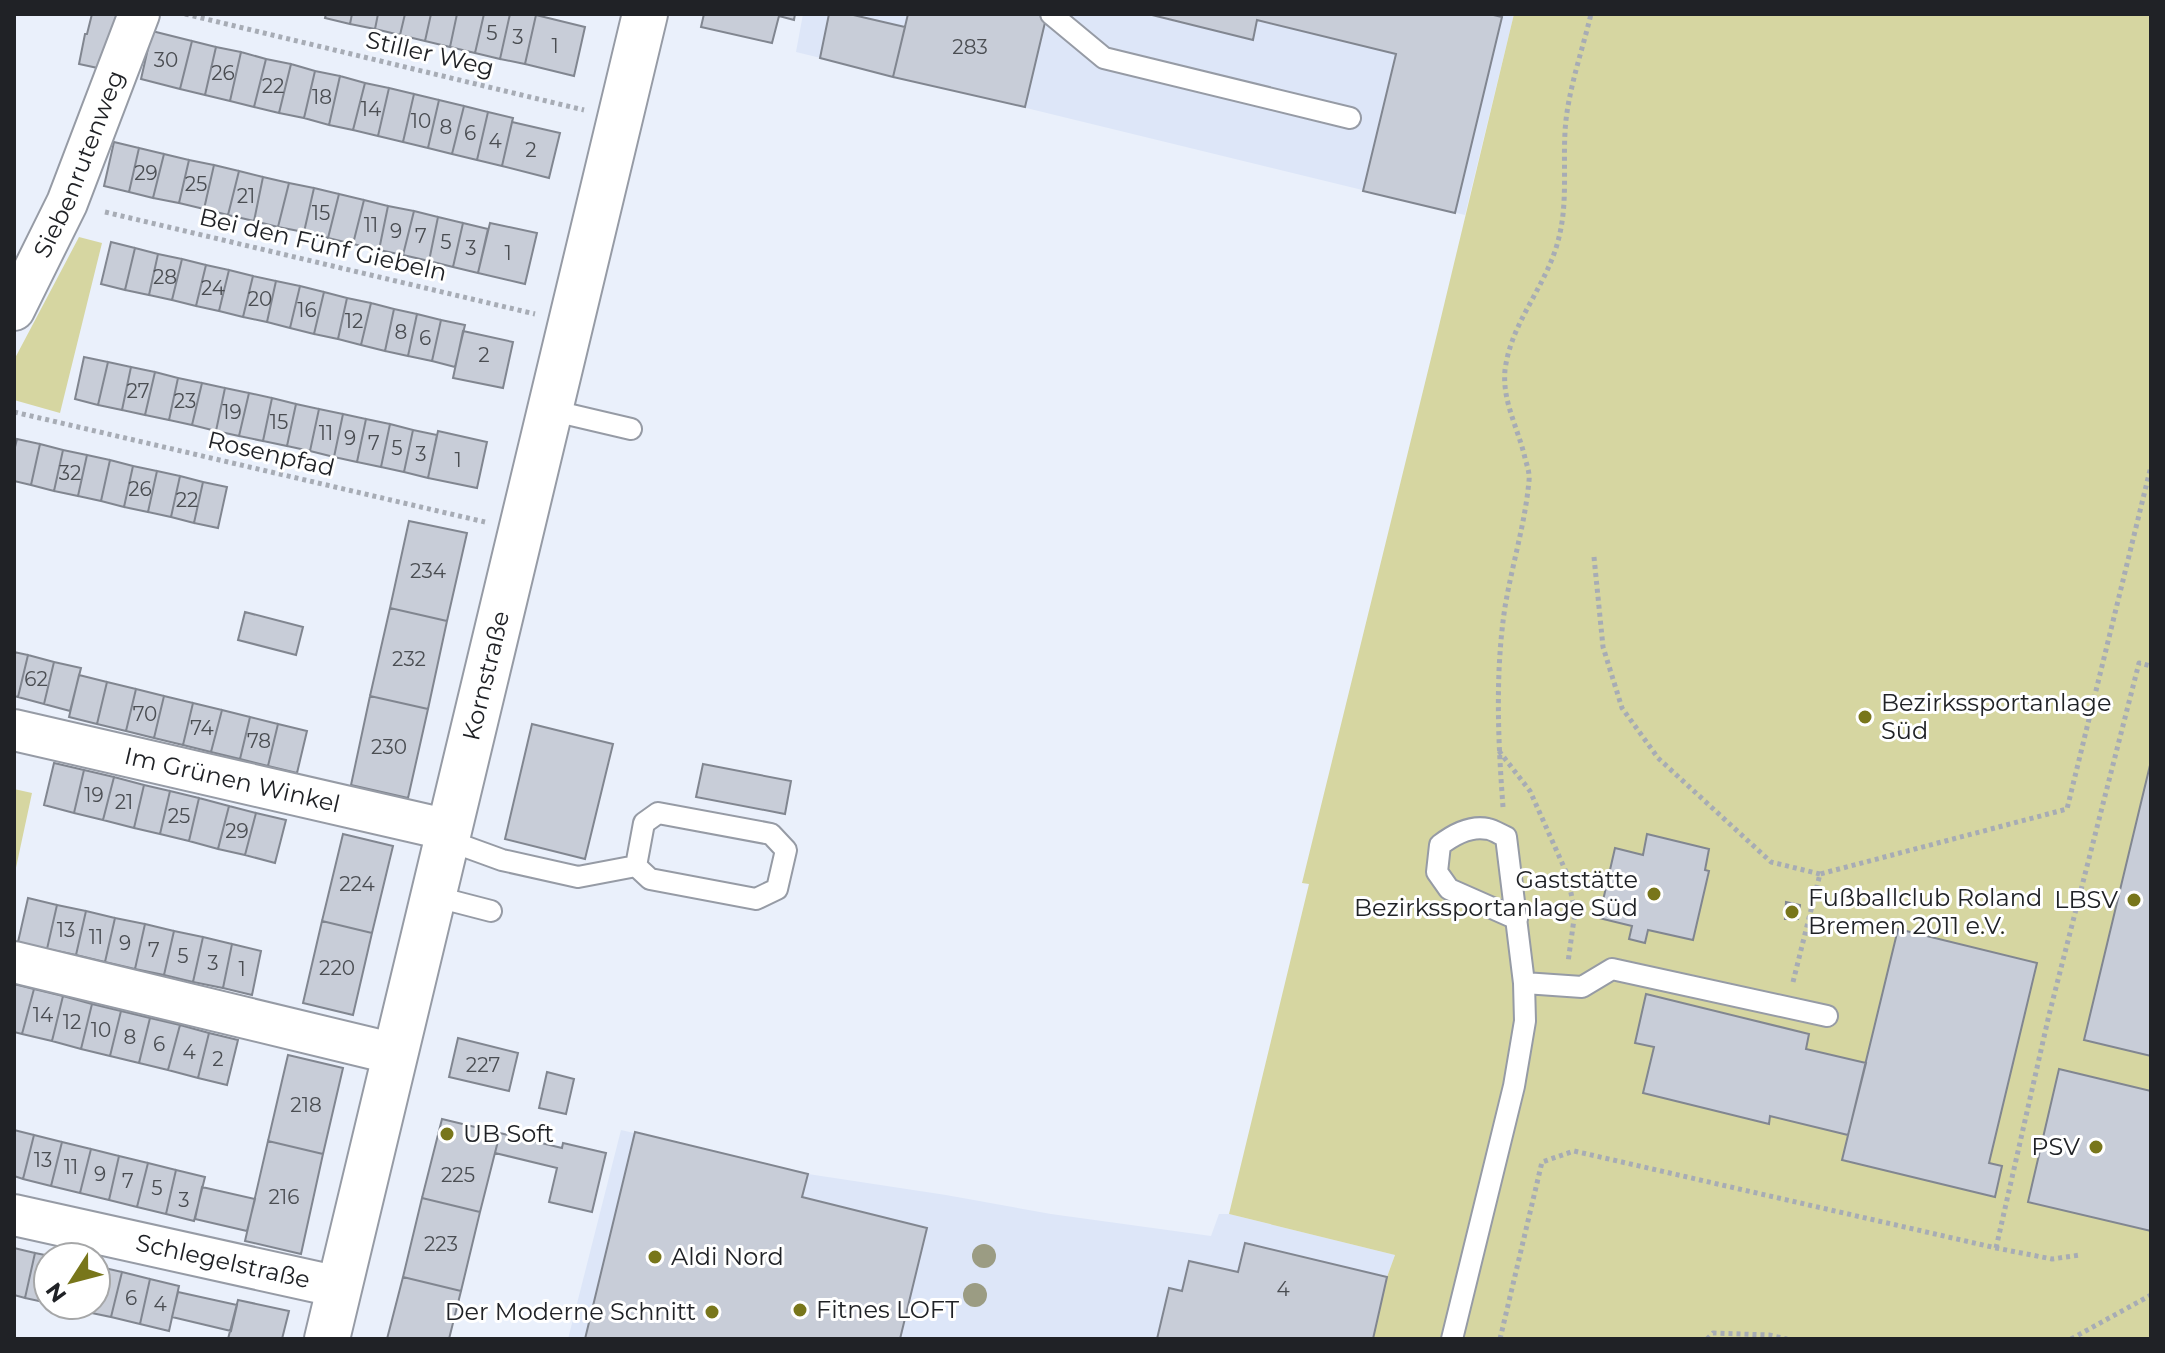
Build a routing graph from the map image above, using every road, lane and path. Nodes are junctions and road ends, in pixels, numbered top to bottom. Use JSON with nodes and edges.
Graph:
{"nodes":[{"id":1,"x":139,"y":14,"type":"edge"},
{"id":2,"x":185,"y":14,"type":"edge"},
{"id":3,"x":645,"y":14,"type":"edge"},
{"id":4,"x":1051,"y":14,"type":"edge"},
{"id":5,"x":1591,"y":14,"type":"edge"},
{"id":6,"x":1350,"y":118,"type":"dead end"},
{"id":7,"x":619,"y":119,"type":"junction"},
{"id":8,"x":67,"y":203,"type":"junction"},
{"id":9,"x":14,"y":310,"type":"edge"},
{"id":10,"x":571,"y":322,"type":"junction"},
{"id":11,"x":550,"y":410,"type":"junction"},
{"id":12,"x":14,"y":412,"type":"edge"},
{"id":13,"x":631,"y":429,"type":"dead end"},
{"id":14,"x":2151,"y":466,"type":"edge"},
{"id":15,"x":521,"y":531,"type":"junction"},
{"id":16,"x":1594,"y":557,"type":"dead end"},
{"id":17,"x":2151,"y":666,"type":"edge"},
{"id":18,"x":14,"y":730,"type":"edge"},
{"id":19,"x":1499,"y":751,"type":"junction"},
{"id":20,"x":448,"y":835,"type":"junction"},
{"id":21,"x":1506,"y":837,"type":"junction"},
{"id":22,"x":636,"y":866,"type":"junction"},
{"id":23,"x":1820,"y":874,"type":"junction"},
{"id":24,"x":433,"y":896,"type":"junction"},
{"id":25,"x":491,"y":911,"type":"dead end"},
{"id":26,"x":1517,"y":919,"type":"junction"},
{"id":27,"x":14,"y":962,"type":"edge"},
{"id":28,"x":1524,"y":983,"type":"junction"},
{"id":29,"x":1564,"y":986,"type":"junction"},
{"id":30,"x":1787,"y":1007,"type":"junction"},
{"id":31,"x":1827,"y":1016,"type":"dead end"},
{"id":32,"x":395,"y":1054,"type":"junction"},
{"id":33,"x":14,"y":1215,"type":"edge"},
{"id":34,"x":1996,"y":1248,"type":"junction"},
{"id":35,"x":2080,"y":1255,"type":"dead end"},
{"id":36,"x":339,"y":1287,"type":"junction"},
{"id":37,"x":2151,"y":1295,"type":"edge"},
{"id":38,"x":327,"y":1339,"type":"edge"},
{"id":39,"x":1452,"y":1339,"type":"edge"},
{"id":40,"x":1500,"y":1339,"type":"edge"},
{"id":41,"x":1707,"y":1339,"type":"edge"},
{"id":42,"x":1787,"y":1339,"type":"edge"},
{"id":43,"x":2071,"y":1339,"type":"edge"}],
"edges":[{"from":1,"to":8,"type":"street","name":"Siebenrutenweg"},
{"from":2,"to":7,"type":"path","name":"Stiller Weg"},
{"from":3,"to":7,"type":"street","name":"Kornstraße"},
{"from":4,"to":6,"type":"lane"},
{"from":5,"to":19,"type":"path"},
{"from":7,"to":10,"type":"street","name":"Kornstraße"},
{"from":8,"to":9,"type":"street","name":"Siebenrutenweg"},
{"from":8,"to":10,"type":"path","name":"Bei den Fünf Giebeln"},
{"from":10,"to":11,"type":"street","name":"Kornstraße"},
{"from":11,"to":13,"type":"lane"},
{"from":11,"to":15,"type":"street","name":"Kornstraße"},
{"from":12,"to":15,"type":"path","name":"Rosenpfad"},
{"from":14,"to":23,"type":"path"},
{"from":15,"to":20,"type":"street","name":"Kornstraße"},
{"from":16,"to":23,"type":"path"},
{"from":17,"to":34,"type":"path"},
{"from":18,"to":20,"type":"street","name":"Im Grünen Winkel"},
{"from":19,"to":21,"type":"path"},
{"from":19,"to":29,"type":"path"},
{"from":20,"to":22,"type":"lane"},
{"from":20,"to":24,"type":"street","name":"Kornstraße"},
{"from":21,"to":26,"type":"lane"},
{"from":21,"to":26,"type":"lane"},
{"from":22,"to":22,"type":"lane"},
{"from":23,"to":30,"type":"path"},
{"from":24,"to":25,"type":"lane"},
{"from":24,"to":32,"type":"street","name":"Kornstraße"},
{"from":26,"to":28,"type":"lane"},
{"from":27,"to":32,"type":"street"},
{"from":28,"to":29,"type":"lane"},
{"from":28,"to":39,"type":"lane"},
{"from":29,"to":30,"type":"lane"},
{"from":30,"to":31,"type":"lane"},
{"from":32,"to":36,"type":"street","name":"Kornstraße"},
{"from":33,"to":36,"type":"street","name":"Schlegelstraße"},
{"from":34,"to":35,"type":"path"},
{"from":34,"to":40,"type":"path"},
{"from":36,"to":38,"type":"street","name":"Kornstraße"},
{"from":37,"to":43,"type":"path"},
{"from":41,"to":42,"type":"path"}]}
